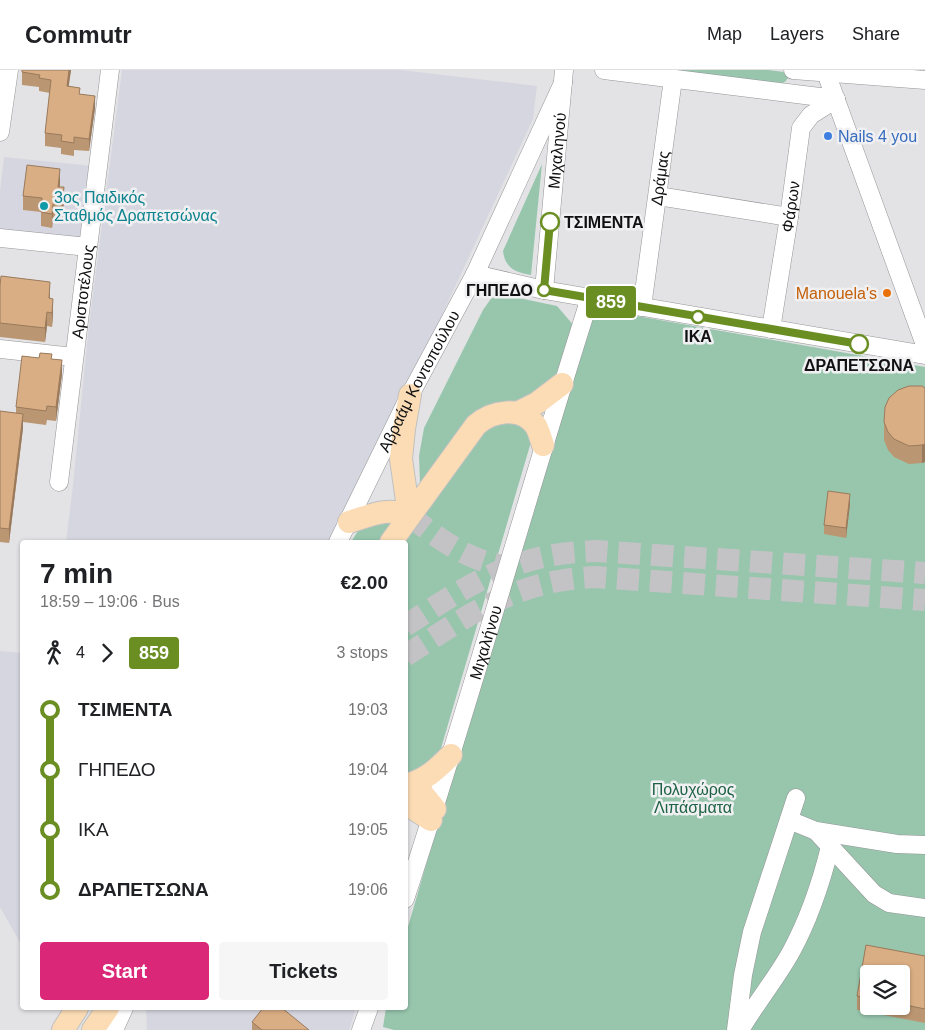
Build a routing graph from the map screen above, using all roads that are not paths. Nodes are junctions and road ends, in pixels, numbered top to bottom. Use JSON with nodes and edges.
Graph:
{"nodes":[{"id":1,"x":9,"y":70,"type":"edge"},
{"id":2,"x":110,"y":70,"type":"edge"},
{"id":3,"x":604,"y":70,"type":"edge"},
{"id":4,"x":793,"y":70,"type":"edge"},
{"id":5,"x":826,"y":72,"type":"edge"},
{"id":6,"x":882,"y":74,"type":"edge"},
{"id":7,"x":563,"y":77,"type":"edge"},
{"id":8,"x":673,"y":79,"type":"junction"},
{"id":9,"x":925,"y":80,"type":"edge"},
{"id":10,"x":836,"y":99,"type":"junction"},
{"id":11,"x":0,"y":132,"type":"edge"},
{"id":12,"x":658,"y":196,"type":"junction"},
{"id":13,"x":789,"y":217,"type":"junction"},
{"id":14,"x":0,"y":238,"type":"edge"},
{"id":15,"x":88,"y":247,"type":"junction"},
{"id":16,"x":475,"y":274,"type":"junction"},
{"id":17,"x":544,"y":290,"type":"junction"},
{"id":18,"x":590,"y":298,"type":"junction"},
{"id":19,"x":642,"y":307,"type":"junction"},
{"id":20,"x":771,"y":329,"type":"junction"},
{"id":21,"x":925,"y":345,"type":"edge"},
{"id":22,"x":0,"y":348,"type":"edge"},
{"id":23,"x":925,"y":355,"type":"edge"},
{"id":24,"x":74,"y":357,"type":"junction"},
{"id":25,"x":562,"y":384,"type":"junction"},
{"id":26,"x":410,"y":395,"type":"junction"},
{"id":27,"x":517,"y":413,"type":"junction"},
{"id":28,"x":543,"y":445,"type":"junction"},
{"id":29,"x":59,"y":482,"type":"dead end"},
{"id":30,"x":409,"y":516,"type":"junction"},
{"id":31,"x":348,"y":522,"type":"junction"},
{"id":32,"x":339,"y":540,"type":"edge"},
{"id":33,"x":392,"y":540,"type":"edge"},
{"id":34,"x":451,"y":755,"type":"junction"},
{"id":35,"x":408,"y":789,"type":"edge"},
{"id":36,"x":408,"y":790,"type":"edge"},
{"id":37,"x":796,"y":798,"type":"dead end"},
{"id":38,"x":433,"y":814,"type":"junction"},
{"id":39,"x":790,"y":820,"type":"junction"},
{"id":40,"x":816,"y":832,"type":"junction"},
{"id":41,"x":925,"y":839,"type":"edge"},
{"id":42,"x":891,"y":843,"type":"junction"},
{"id":43,"x":925,"y":844,"type":"edge"},
{"id":44,"x":830,"y":847,"type":"junction"},
{"id":45,"x":408,"y":890,"type":"edge"},
{"id":46,"x":925,"y":908,"type":"edge"},
{"id":47,"x":76,"y":1010,"type":"edge"},
{"id":48,"x":107,"y":1010,"type":"edge"},
{"id":49,"x":123,"y":1010,"type":"edge"},
{"id":50,"x":368,"y":1010,"type":"edge"},
{"id":51,"x":63,"y":1030,"type":"edge"},
{"id":52,"x":93,"y":1030,"type":"edge"},
{"id":53,"x":114,"y":1030,"type":"edge"},
{"id":54,"x":361,"y":1030,"type":"edge"},
{"id":55,"x":736,"y":1030,"type":"edge"},
{"id":56,"x":740,"y":1030,"type":"edge"}],
"edges":[{"from":1,"to":11,"type":"street"},
{"from":2,"to":15,"type":"street","name":"Αριστοτέλους"},
{"from":3,"to":8,"type":"street"},
{"from":4,"to":5,"type":"street"},
{"from":5,"to":6,"type":"street"},
{"from":5,"to":10,"type":"street"},
{"from":6,"to":9,"type":"street"},
{"from":7,"to":16,"type":"street","name":"Αβραάμ Κοντοπούλου"},
{"from":7,"to":17,"type":"street","name":"Μιχαληνού"},
{"from":8,"to":10,"type":"street"},
{"from":8,"to":12,"type":"street","name":"Δράμας"},
{"from":10,"to":13,"type":"street","name":"Φάρων"},
{"from":10,"to":21,"type":"street"},
{"from":12,"to":13,"type":"street"},
{"from":12,"to":19,"type":"street","name":"Δράμας"},
{"from":13,"to":20,"type":"street","name":"Φάρων"},
{"from":14,"to":15,"type":"street"},
{"from":15,"to":24,"type":"street","name":"Αριστοτέλους"},
{"from":16,"to":17,"type":"street"},
{"from":16,"to":26,"type":"street","name":"Αβραάμ Κοντοπούλου"},
{"from":17,"to":18,"type":"street"},
{"from":18,"to":19,"type":"street"},
{"from":18,"to":25,"type":"street"},
{"from":19,"to":20,"type":"street"},
{"from":20,"to":23,"type":"street"},
{"from":22,"to":24,"type":"street"},
{"from":24,"to":29,"type":"street","name":"Αριστοτέλους"},
{"from":25,"to":27,"type":"main road"},
{"from":25,"to":28,"type":"street","name":"Μιχαλήνου"},
{"from":26,"to":30,"type":"main road"},
{"from":26,"to":31,"type":"street","name":"Αβραάμ Κοντοπούλου"},
{"from":27,"to":28,"type":"main road"},
{"from":27,"to":30,"type":"main road"},
{"from":28,"to":34,"type":"street","name":"Μιχαλήνου"},
{"from":30,"to":31,"type":"main road"},
{"from":30,"to":33,"type":"main road"},
{"from":31,"to":32,"type":"street","name":"Αβραάμ Κοντοπούλου"},
{"from":34,"to":35,"type":"main road"},
{"from":34,"to":38,"type":"street","name":"Μιχαλήνου"},
{"from":36,"to":38,"type":"main road"},
{"from":37,"to":39,"type":"street"},
{"from":38,"to":45,"type":"street","name":"Μιχαλήνου"},
{"from":39,"to":40,"type":"street"},
{"from":39,"to":55,"type":"street"},
{"from":40,"to":42,"type":"street"},
{"from":40,"to":44,"type":"street"},
{"from":41,"to":42,"type":"street"},
{"from":42,"to":43,"type":"street"},
{"from":44,"to":46,"type":"street"},
{"from":44,"to":56,"type":"street"},
{"from":47,"to":51,"type":"main road"},
{"from":48,"to":52,"type":"main road"},
{"from":49,"to":53,"type":"street"},
{"from":50,"to":54,"type":"street"}]}
